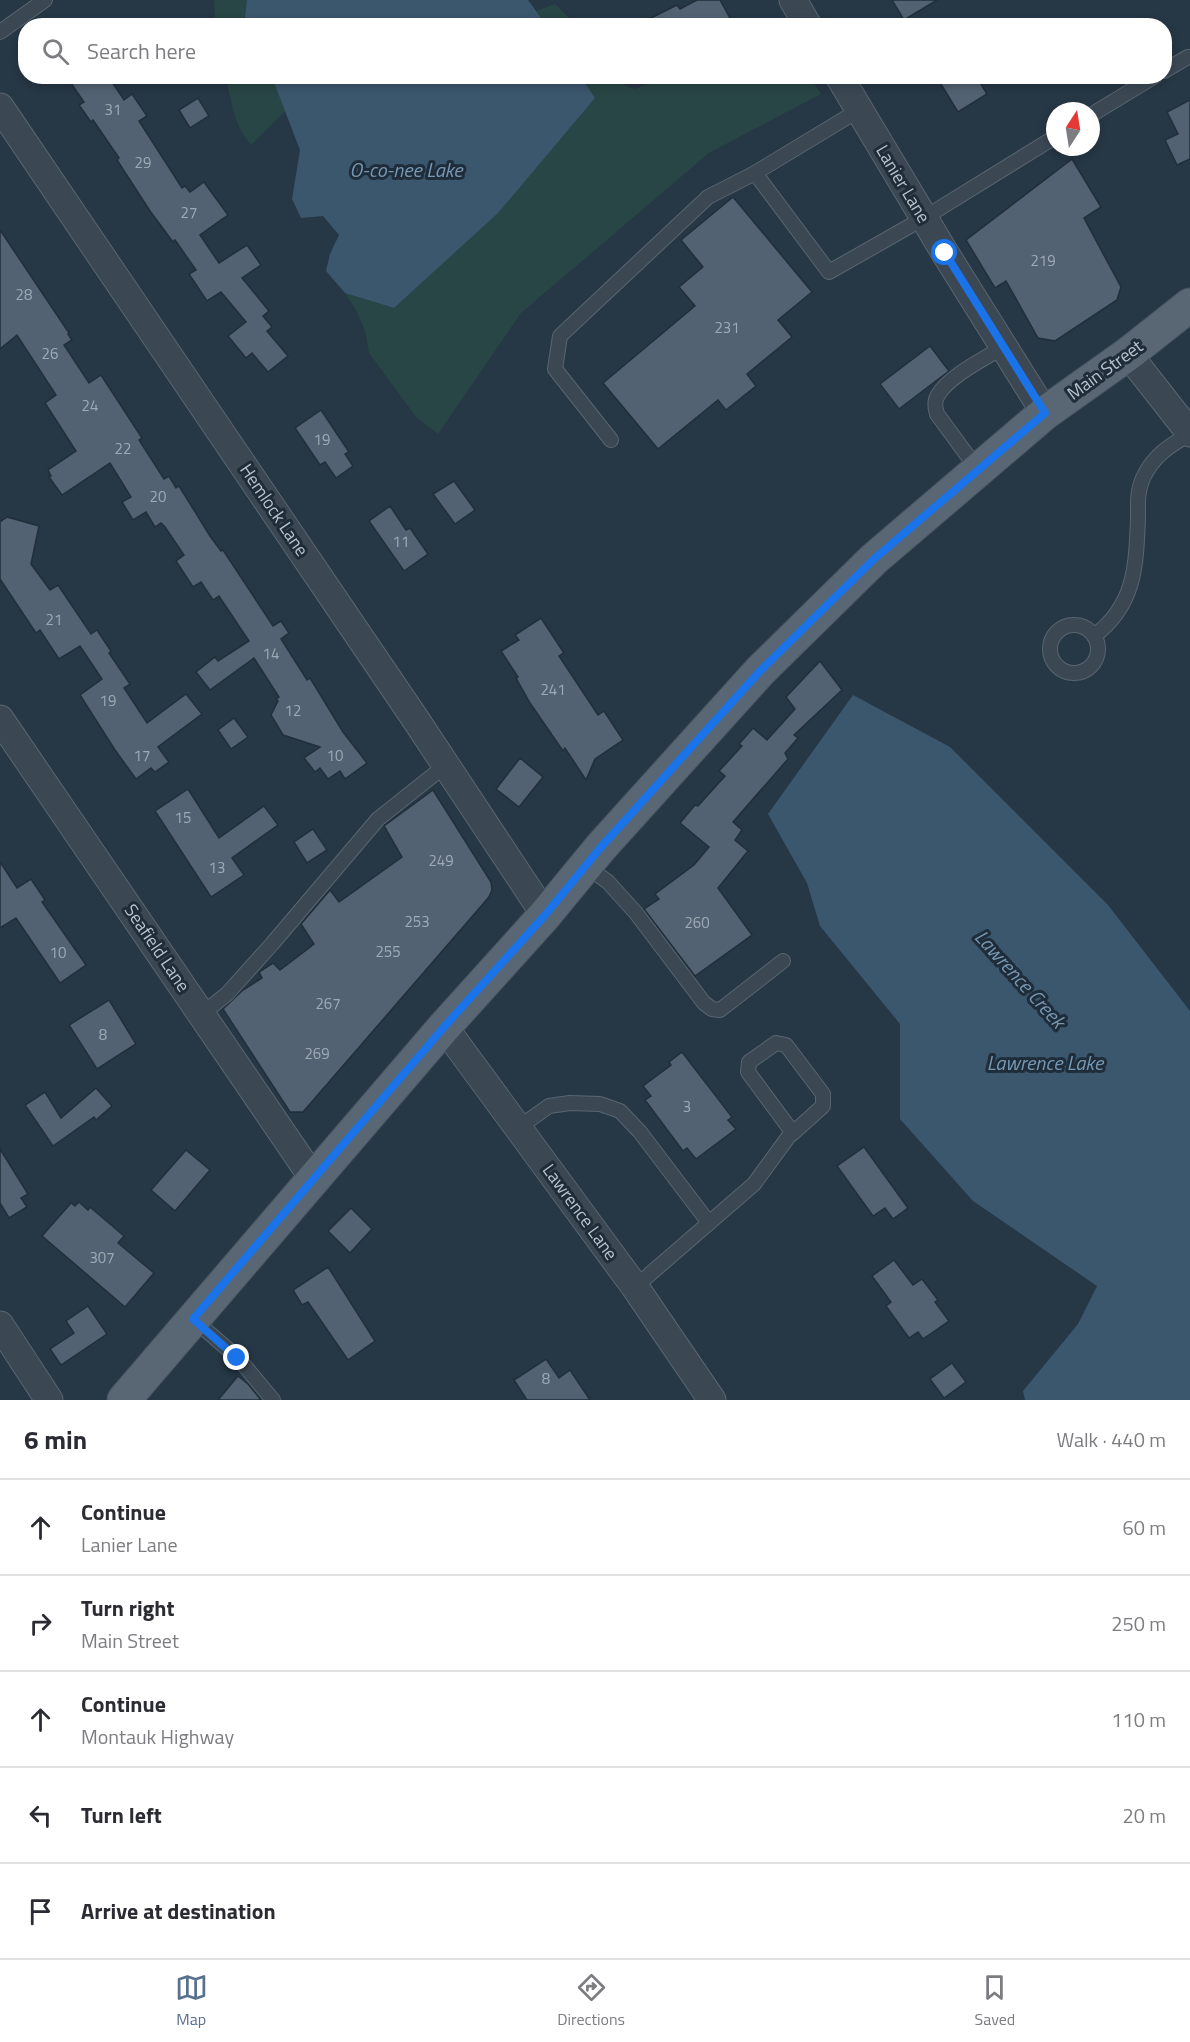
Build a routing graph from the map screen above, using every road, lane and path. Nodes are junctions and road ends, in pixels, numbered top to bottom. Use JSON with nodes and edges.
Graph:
{"nodes":[{"id":1,"x":45,"y":0,"type":"edge"},
{"id":2,"x":793,"y":0,"type":"edge"},
{"id":3,"x":20,"y":18,"type":"edge"},
{"id":4,"x":803,"y":18,"type":"edge"},
{"id":5,"x":18,"y":19,"type":"edge"},
{"id":6,"x":0,"y":32,"type":"edge"},
{"id":7,"x":1188,"y":57,"type":"dead end"},
{"id":8,"x":1172,"y":66,"type":"edge"},
{"id":9,"x":844,"y":84,"type":"edge"},
{"id":10,"x":1142,"y":84,"type":"edge"},
{"id":11,"x":0,"y":107,"type":"edge"},
{"id":12,"x":859,"y":110,"type":"junction"},
{"id":13,"x":1100,"y":110,"type":"edge"},
{"id":14,"x":1046,"y":143,"type":"edge"},
{"id":15,"x":755,"y":173,"type":"junction"},
{"id":16,"x":924,"y":218,"type":"junction"},
{"id":17,"x":1190,"y":305,"type":"edge"},
{"id":18,"x":1003,"y":347,"type":"junction"},
{"id":19,"x":1128,"y":354,"type":"junction"},
{"id":20,"x":1045,"y":413,"type":"junction"},
{"id":21,"x":1190,"y":434,"type":"edge"},
{"id":22,"x":611,"y":440,"type":"dead end"},
{"id":23,"x":978,"y":470,"type":"junction"},
{"id":24,"x":1094,"y":636,"type":"dead end"},
{"id":25,"x":0,"y":718,"type":"edge"},
{"id":26,"x":446,"y":765,"type":"junction"},
{"id":27,"x":586,"y":866,"type":"junction"},
{"id":28,"x":545,"y":915,"type":"junction"},
{"id":29,"x":783,"y":961,"type":"dead end"},
{"id":30,"x":202,"y":1014,"type":"junction"},
{"id":31,"x":444,"y":1027,"type":"junction"},
{"id":32,"x":518,"y":1128,"type":"junction"},
{"id":33,"x":793,"y":1132,"type":"junction"},
{"id":34,"x":313,"y":1178,"type":"junction"},
{"id":35,"x":709,"y":1223,"type":"junction"},
{"id":36,"x":635,"y":1287,"type":"junction"},
{"id":37,"x":193,"y":1319,"type":"junction"},
{"id":38,"x":1,"y":1329,"type":"edge"},
{"id":39,"x":49,"y":1400,"type":"edge"},
{"id":40,"x":124,"y":1400,"type":"edge"},
{"id":41,"x":273,"y":1400,"type":"edge"},
{"id":42,"x":711,"y":1400,"type":"edge"}],
"edges":[{"from":1,"to":3,"type":"lane"},
{"from":2,"to":4,"type":"street"},
{"from":5,"to":6,"type":"lane"},
{"from":7,"to":8,"type":"lane"},
{"from":9,"to":12,"type":"street","name":"Lanier Lane"},
{"from":10,"to":13,"type":"lane"},
{"from":11,"to":26,"type":"street","name":"Hemlock Lane"},
{"from":12,"to":15,"type":"lane"},
{"from":12,"to":16,"type":"street","name":"Lanier Lane"},
{"from":14,"to":16,"type":"lane"},
{"from":15,"to":16,"type":"lane"},
{"from":15,"to":22,"type":"lane"},
{"from":16,"to":18,"type":"street","name":"Lanier Lane"},
{"from":17,"to":19,"type":"main road","name":"Main Street"},
{"from":18,"to":20,"type":"street","name":"Lanier Lane"},
{"from":18,"to":23,"type":"lane"},
{"from":19,"to":20,"type":"main road","name":"Main Street"},
{"from":19,"to":21,"type":"street"},
{"from":20,"to":23,"type":"main road","name":"Main Street"},
{"from":21,"to":24,"type":"lane"},
{"from":23,"to":27,"type":"main road","name":"Main Street"},
{"from":25,"to":30,"type":"street","name":"Seafield Lane"},
{"from":26,"to":28,"type":"street","name":"Hemlock Lane"},
{"from":26,"to":30,"type":"lane"},
{"from":27,"to":28,"type":"main road","name":"Main Street"},
{"from":27,"to":29,"type":"lane"},
{"from":28,"to":31,"type":"main road","name":"Main Street"},
{"from":30,"to":34,"type":"street","name":"Seafield Lane"},
{"from":31,"to":32,"type":"street","name":"Lawrence Lane"},
{"from":31,"to":34,"type":"main road","name":"Main Street"},
{"from":32,"to":35,"type":"lane"},
{"from":32,"to":36,"type":"street","name":"Lawrence Lane"},
{"from":33,"to":33,"type":"lane"},
{"from":33,"to":35,"type":"lane"},
{"from":34,"to":37,"type":"main road","name":"Main Street"},
{"from":35,"to":36,"type":"lane"},
{"from":36,"to":42,"type":"street","name":"Lawrence Lane"},
{"from":37,"to":40,"type":"main road","name":"Main Street"},
{"from":37,"to":41,"type":"lane"},
{"from":38,"to":39,"type":"street"}]}
